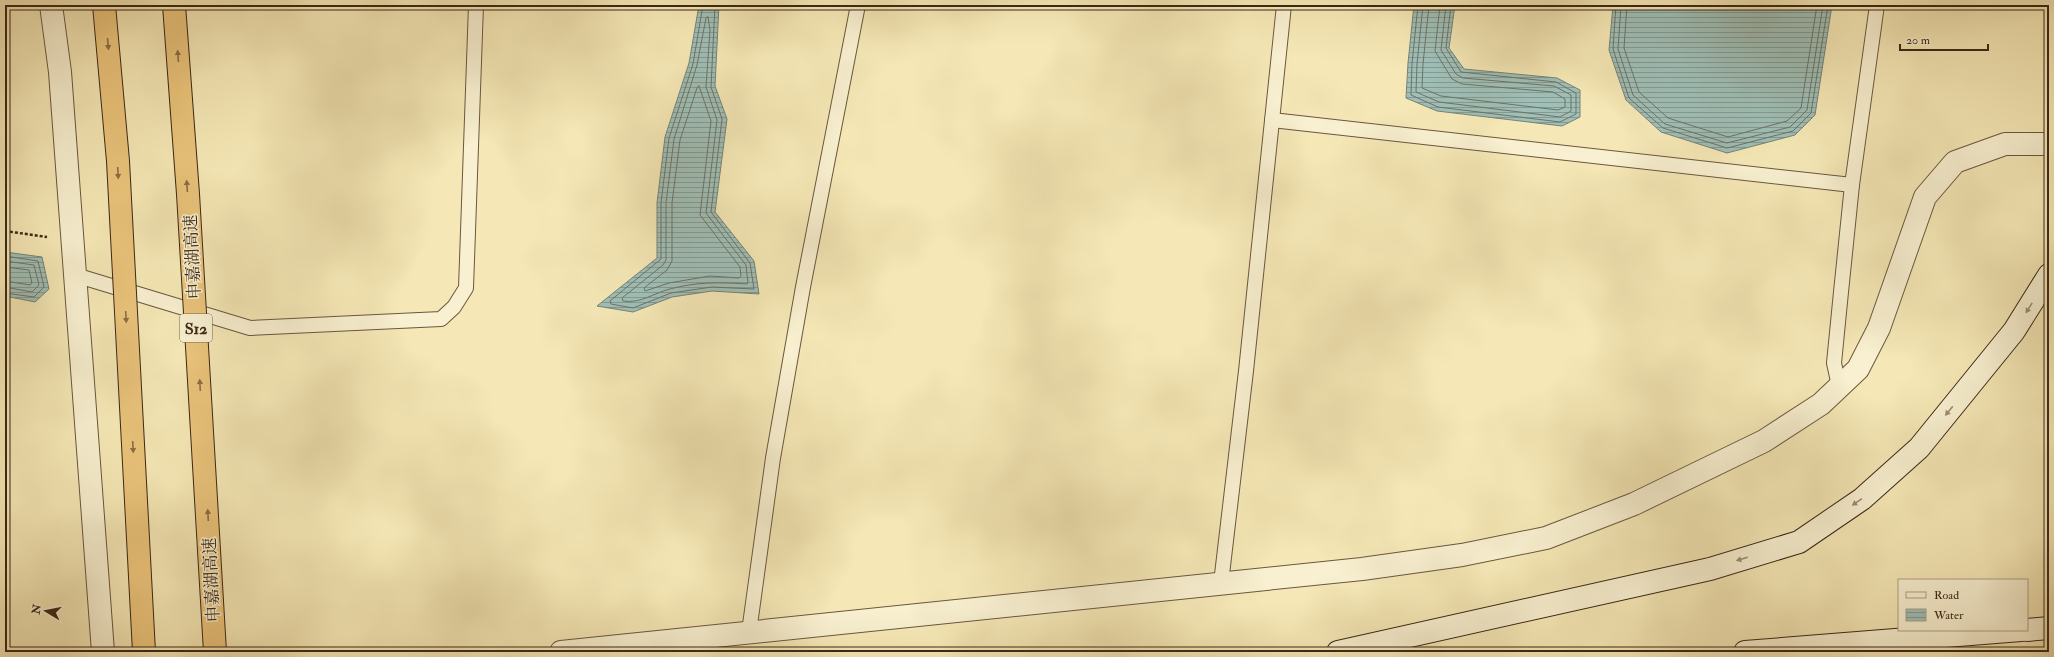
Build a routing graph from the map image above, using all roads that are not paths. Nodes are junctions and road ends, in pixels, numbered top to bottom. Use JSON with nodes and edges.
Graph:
{"nodes":[{"id":1,"x":50,"y":5,"type":"edge"},
{"id":2,"x":104,"y":5,"type":"edge"},
{"id":3,"x":174,"y":5,"type":"edge"},
{"id":4,"x":476,"y":5,"type":"edge"},
{"id":5,"x":858,"y":5,"type":"edge"},
{"id":6,"x":1284,"y":5,"type":"edge"},
{"id":7,"x":1877,"y":5,"type":"edge"},
{"id":8,"x":1272,"y":120,"type":"junction"},
{"id":9,"x":2049,"y":144,"type":"edge"},
{"id":10,"x":1852,"y":185,"type":"junction"},
{"id":11,"x":75,"y":275,"type":"junction"},
{"id":12,"x":2049,"y":275,"type":"edge"},
{"id":13,"x":1839,"y":386,"type":"junction"},
{"id":14,"x":1221,"y":583,"type":"junction"},
{"id":15,"x":2049,"y":628,"type":"edge"},
{"id":16,"x":2028,"y":630,"type":"edge"},
{"id":17,"x":2008,"y":631,"type":"edge"},
{"id":18,"x":750,"y":632,"type":"junction"},
{"id":19,"x":103,"y":652,"type":"edge"},
{"id":20,"x":144,"y":652,"type":"edge"},
{"id":21,"x":215,"y":652,"type":"edge"},
{"id":22,"x":563,"y":652,"type":"edge"},
{"id":23,"x":1338,"y":652,"type":"edge"},
{"id":24,"x":1745,"y":652,"type":"edge"}],
"edges":[{"from":1,"to":11,"type":"street"},
{"from":2,"to":20,"type":"highway","one_way":true,"bridge":true},
{"from":21,"to":3,"type":"highway","name":"申嘉湖高速","number":"S12","one_way":true,"bridge":true},
{"from":4,"to":11,"type":"lane"},
{"from":5,"to":18,"type":"lane"},
{"from":6,"to":8,"type":"lane"},
{"from":7,"to":10,"type":"lane"},
{"from":8,"to":10,"type":"lane"},
{"from":8,"to":14,"type":"lane"},
{"from":9,"to":13,"type":"street"},
{"from":10,"to":13,"type":"lane"},
{"from":11,"to":19,"type":"street"},
{"from":12,"to":23,"type":"street","one_way":true},
{"from":13,"to":14,"type":"street"},
{"from":14,"to":18,"type":"street"},
{"from":15,"to":16,"type":"street"},
{"from":17,"to":24,"type":"street"},
{"from":18,"to":22,"type":"street"}]}
